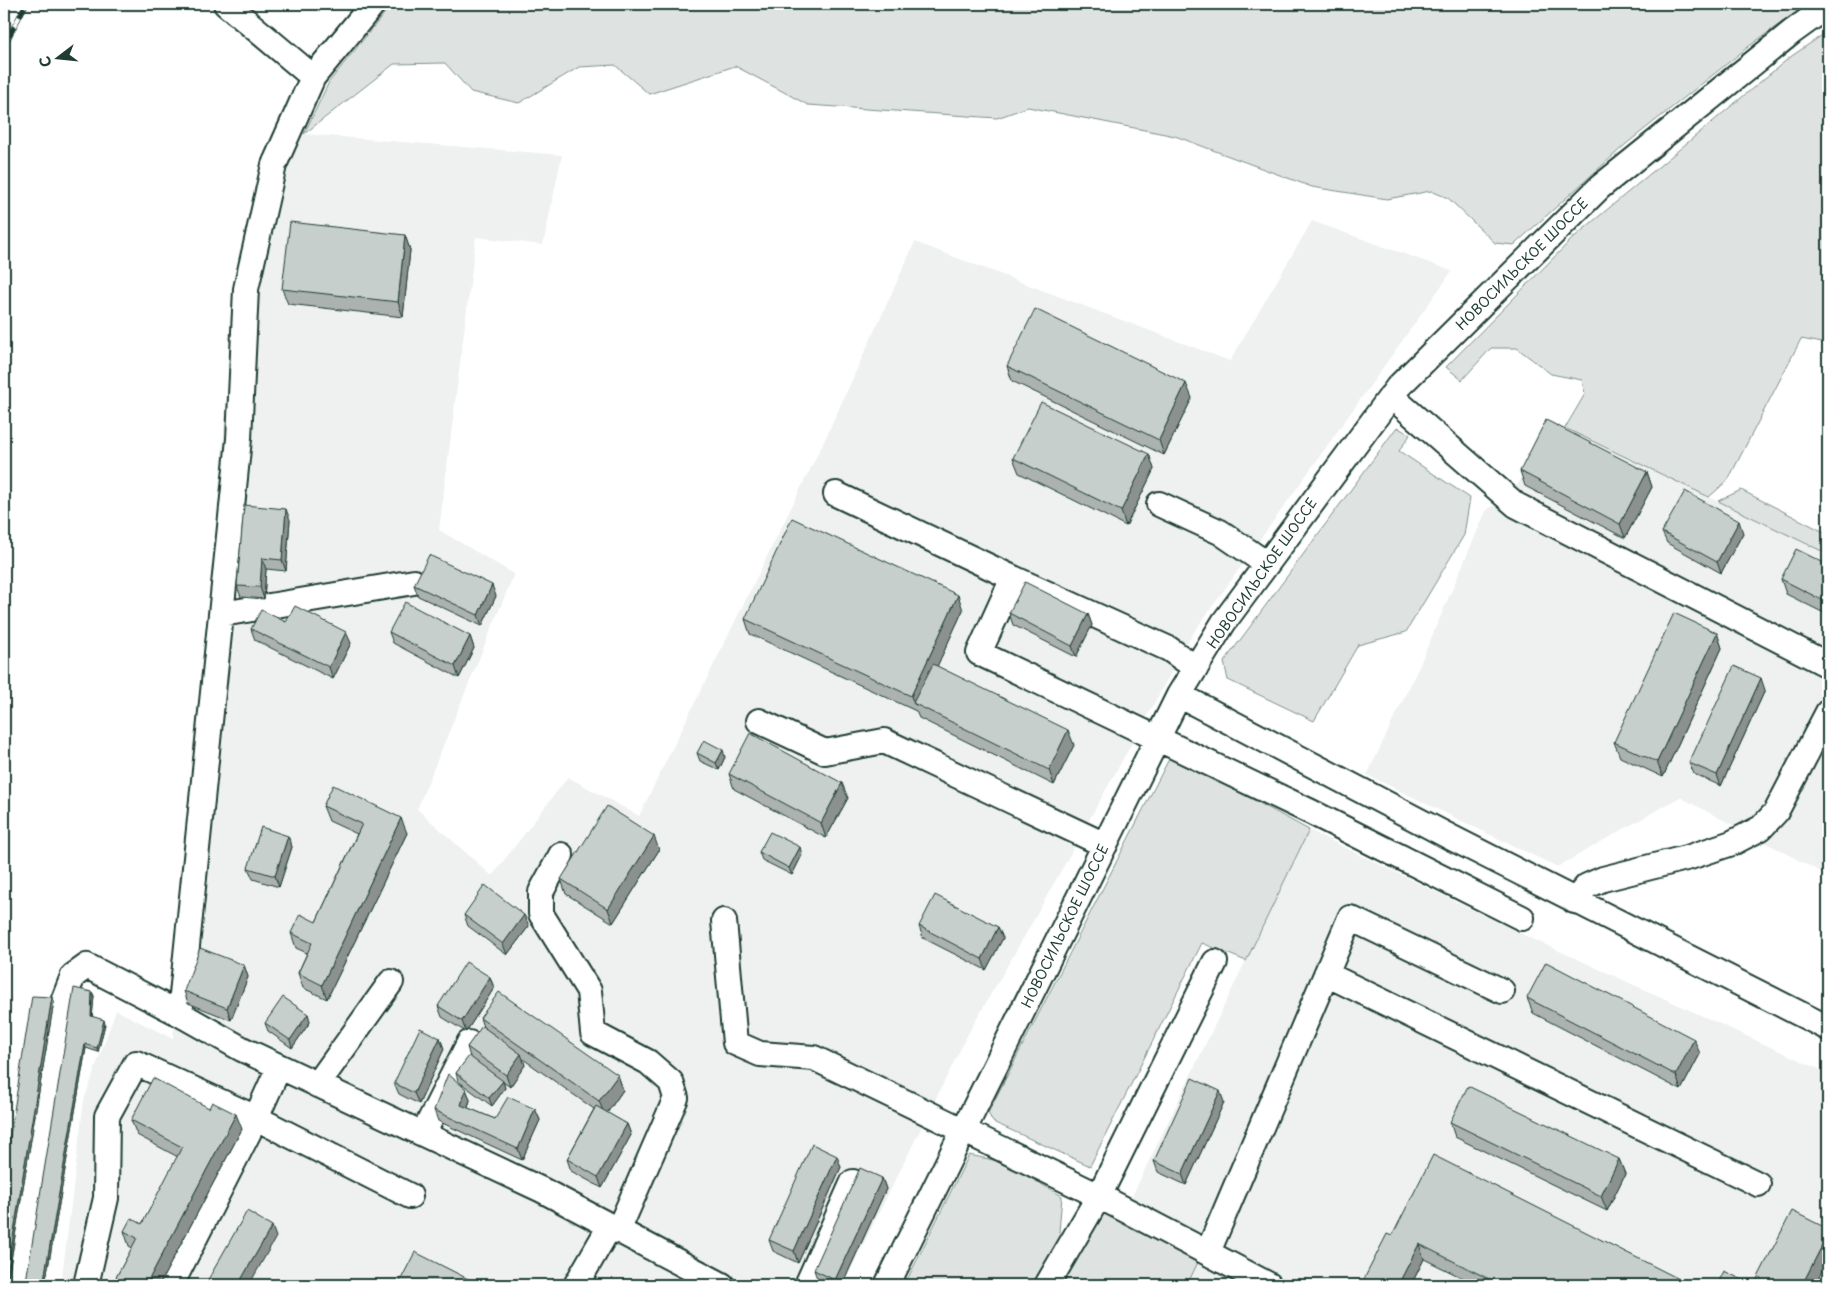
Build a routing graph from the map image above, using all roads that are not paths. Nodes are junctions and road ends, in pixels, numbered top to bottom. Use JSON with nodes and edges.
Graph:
{"nodes":[{"id":1,"x":226,"y":4,"type":"edge"},
{"id":2,"x":372,"y":4,"type":"edge"},
{"id":3,"x":1828,"y":6,"type":"edge"},
{"id":4,"x":313,"y":77,"type":"junction"},
{"id":5,"x":1390,"y":396,"type":"junction"},
{"id":6,"x":836,"y":494,"type":"dead end"},
{"id":7,"x":1159,"y":504,"type":"dead end"},
{"id":8,"x":1267,"y":564,"type":"junction"},
{"id":9,"x":1013,"y":578,"type":"junction"},
{"id":10,"x":414,"y":582,"type":"edge"},
{"id":11,"x":222,"y":614,"type":"junction"},
{"id":12,"x":1828,"y":665,"type":"edge"},
{"id":13,"x":1196,"y":668,"type":"junction"},
{"id":14,"x":1179,"y":696,"type":"junction"},
{"id":15,"x":1828,"y":712,"type":"edge"},
{"id":16,"x":759,"y":721,"type":"dead end"},
{"id":17,"x":1157,"y":739,"type":"junction"},
{"id":18,"x":1104,"y":845,"type":"junction"},
{"id":19,"x":562,"y":855,"type":"dead end"},
{"id":20,"x":1574,"y":900,"type":"junction"},
{"id":21,"x":1522,"y":918,"type":"dead end"},
{"id":22,"x":724,"y":921,"type":"dead end"},
{"id":23,"x":1215,"y":962,"type":"dead end"},
{"id":24,"x":1326,"y":974,"type":"junction"},
{"id":25,"x":391,"y":982,"type":"dead end"},
{"id":26,"x":1502,"y":991,"type":"dead end"},
{"id":27,"x":180,"y":1014,"type":"junction"},
{"id":28,"x":1828,"y":1028,"type":"edge"},
{"id":29,"x":469,"y":1043,"type":"edge"},
{"id":30,"x":280,"y":1067,"type":"junction"},
{"id":31,"x":317,"y":1085,"type":"junction"},
{"id":32,"x":256,"y":1118,"type":"junction"},
{"id":33,"x":965,"y":1130,"type":"junction"},
{"id":34,"x":423,"y":1134,"type":"junction"},
{"id":35,"x":853,"y":1182,"type":"edge"},
{"id":36,"x":1758,"y":1184,"type":"dead end"},
{"id":37,"x":410,"y":1196,"type":"dead end"},
{"id":38,"x":1099,"y":1196,"type":"junction"},
{"id":39,"x":614,"y":1228,"type":"junction"},
{"id":40,"x":1208,"y":1252,"type":"junction"},
{"id":41,"x":18,"y":1285,"type":"edge"},
{"id":42,"x":86,"y":1285,"type":"edge"},
{"id":43,"x":171,"y":1285,"type":"edge"},
{"id":44,"x":576,"y":1285,"type":"edge"},
{"id":45,"x":722,"y":1285,"type":"edge"},
{"id":46,"x":807,"y":1285,"type":"edge"},
{"id":47,"x":887,"y":1285,"type":"edge"},
{"id":48,"x":1047,"y":1285,"type":"edge"},
{"id":49,"x":1270,"y":1285,"type":"edge"}],
"edges":[{"from":1,"to":4,"type":"street"},
{"from":2,"to":4,"type":"street"},
{"from":3,"to":5,"type":"street","name":"НОВОСИЛЬСКОЕ ШОССЕ"},
{"from":4,"to":11,"type":"street"},
{"from":5,"to":8,"type":"street","name":"НОВОСИЛЬСКОЕ ШОССЕ"},
{"from":5,"to":12,"type":"street"},
{"from":6,"to":9,"type":"street"},
{"from":7,"to":8,"type":"street"},
{"from":8,"to":13,"type":"street","name":"НОВОСИЛЬСКОЕ ШОССЕ"},
{"from":9,"to":13,"type":"street"},
{"from":9,"to":17,"type":"street"},
{"from":10,"to":11,"type":"street"},
{"from":11,"to":27,"type":"street"},
{"from":13,"to":14,"type":"street","name":"НОВОСИЛЬСКОЕ ШОССЕ"},
{"from":14,"to":17,"type":"street","name":"НОВОСИЛЬСКОЕ ШОССЕ"},
{"from":14,"to":20,"type":"street"},
{"from":15,"to":20,"type":"street"},
{"from":16,"to":18,"type":"street"},
{"from":17,"to":18,"type":"street","name":"НОВОСИЛЬСКОЕ ШОССЕ"},
{"from":17,"to":21,"type":"street"},
{"from":18,"to":33,"type":"street","name":"НОВОСИЛЬСКОЕ ШОССЕ"},
{"from":19,"to":39,"type":"street"},
{"from":20,"to":28,"type":"street"},
{"from":22,"to":33,"type":"street"},
{"from":23,"to":38,"type":"street"},
{"from":24,"to":26,"type":"street"},
{"from":24,"to":36,"type":"street"},
{"from":24,"to":40,"type":"street"},
{"from":25,"to":31,"type":"street"},
{"from":27,"to":30,"type":"street"},
{"from":27,"to":41,"type":"street"},
{"from":29,"to":34,"type":"street"},
{"from":30,"to":31,"type":"street"},
{"from":30,"to":32,"type":"street"},
{"from":31,"to":34,"type":"street"},
{"from":32,"to":37,"type":"street"},
{"from":32,"to":42,"type":"street"},
{"from":32,"to":43,"type":"street"},
{"from":33,"to":38,"type":"street"},
{"from":33,"to":47,"type":"street","name":"НОВОСИЛЬСКОЕ ШОССЕ"},
{"from":34,"to":39,"type":"street"},
{"from":35,"to":46,"type":"street"},
{"from":38,"to":40,"type":"street"},
{"from":38,"to":48,"type":"street"},
{"from":39,"to":44,"type":"street"},
{"from":39,"to":45,"type":"street"},
{"from":40,"to":49,"type":"street"}]}
